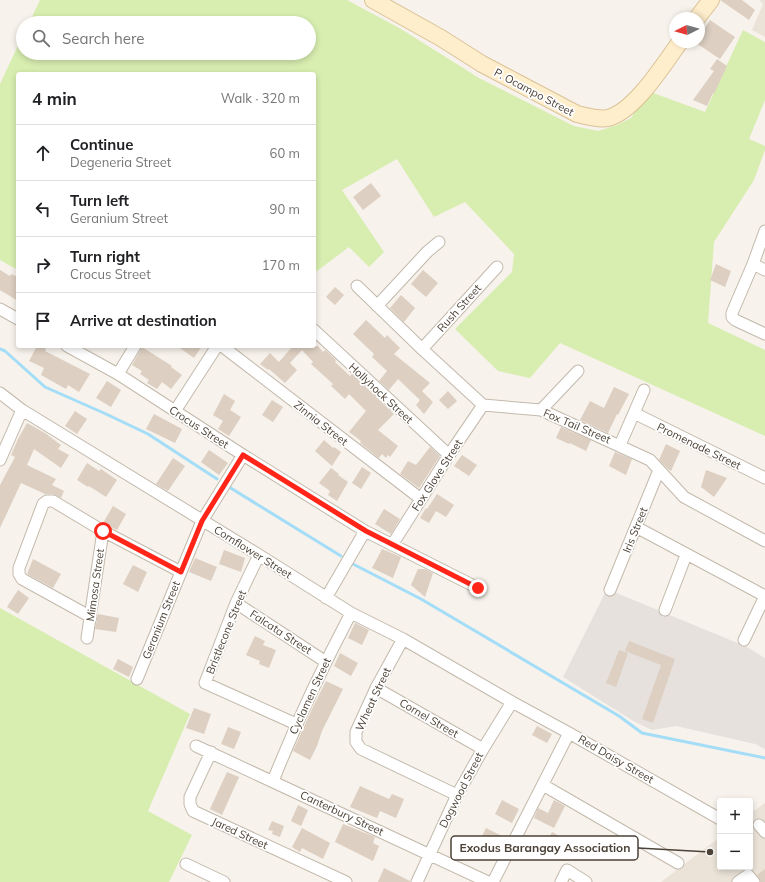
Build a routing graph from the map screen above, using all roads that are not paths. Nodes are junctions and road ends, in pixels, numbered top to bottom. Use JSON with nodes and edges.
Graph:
{"nodes":[{"id":1,"x":373,"y":0,"type":"edge"},
{"id":2,"x":711,"y":0,"type":"edge"},
{"id":3,"x":702,"y":12,"type":"edge"},
{"id":4,"x":676,"y":48,"type":"edge"},
{"id":5,"x":765,"y":231,"type":"edge"},
{"id":6,"x":439,"y":242,"type":"dead end"},
{"id":7,"x":753,"y":264,"type":"junction"},
{"id":8,"x":497,"y":267,"type":"dead end"},
{"id":9,"x":765,"y":270,"type":"edge"},
{"id":10,"x":357,"y":286,"type":"dead end"},
{"id":11,"x":377,"y":306,"type":"junction"},
{"id":12,"x":0,"y":309,"type":"edge"},
{"id":13,"x":16,"y":318,"type":"edge"},
{"id":14,"x":316,"y":332,"type":"edge"},
{"id":15,"x":765,"y":334,"type":"edge"},
{"id":16,"x":71,"y":348,"type":"edge"},
{"id":17,"x":134,"y":348,"type":"edge"},
{"id":18,"x":216,"y":348,"type":"edge"},
{"id":19,"x":225,"y":348,"type":"edge"},
{"id":20,"x":422,"y":349,"type":"junction"},
{"id":21,"x":578,"y":371,"type":"dead end"},
{"id":22,"x":118,"y":374,"type":"junction"},
{"id":23,"x":644,"y":390,"type":"dead end"},
{"id":24,"x":0,"y":393,"type":"edge"},
{"id":25,"x":483,"y":405,"type":"junction"},
{"id":26,"x":22,"y":410,"type":"junction"},
{"id":27,"x":541,"y":410,"type":"junction"},
{"id":28,"x":175,"y":411,"type":"junction"},
{"id":29,"x":634,"y":413,"type":"junction"},
{"id":30,"x":620,"y":445,"type":"junction"},
{"id":31,"x":243,"y":455,"type":"junction"},
{"id":32,"x":449,"y":455,"type":"junction"},
{"id":33,"x":0,"y":460,"type":"edge"},
{"id":34,"x":658,"y":470,"type":"junction"},
{"id":35,"x":765,"y":478,"type":"edge"},
{"id":36,"x":421,"y":499,"type":"junction"},
{"id":37,"x":202,"y":521,"type":"junction"},
{"id":38,"x":636,"y":527,"type":"junction"},
{"id":39,"x":103,"y":531,"type":"junction"},
{"id":40,"x":366,"y":531,"type":"junction"},
{"id":41,"x":765,"y":541,"type":"edge"},
{"id":42,"x":392,"y":545,"type":"junction"},
{"id":43,"x":259,"y":555,"type":"junction"},
{"id":44,"x":686,"y":555,"type":"junction"},
{"id":45,"x":181,"y":572,"type":"junction"},
{"id":46,"x":478,"y":588,"type":"dead end"},
{"id":47,"x":610,"y":590,"type":"dead end"},
{"id":48,"x":765,"y":596,"type":"edge"},
{"id":49,"x":326,"y":598,"type":"junction"},
{"id":50,"x":236,"y":603,"type":"junction"},
{"id":51,"x":664,"y":610,"type":"dead end"},
{"id":52,"x":351,"y":613,"type":"junction"},
{"id":53,"x":91,"y":617,"type":"junction"},
{"id":54,"x":87,"y":638,"type":"dead end"},
{"id":55,"x":403,"y":639,"type":"junction"},
{"id":56,"x":744,"y":640,"type":"dead end"},
{"id":57,"x":326,"y":662,"type":"junction"},
{"id":58,"x":137,"y":679,"type":"dead end"},
{"id":59,"x":376,"y":688,"type":"junction"},
{"id":60,"x":512,"y":702,"type":"junction"},
{"id":61,"x":296,"y":724,"type":"junction"},
{"id":62,"x":569,"y":732,"type":"junction"},
{"id":63,"x":196,"y":746,"type":"dead end"},
{"id":64,"x":483,"y":749,"type":"junction"},
{"id":65,"x":211,"y":752,"type":"junction"},
{"id":66,"x":273,"y":781,"type":"junction"},
{"id":67,"x":543,"y":785,"type":"junction"},
{"id":68,"x":457,"y":795,"type":"junction"},
{"id":69,"x":717,"y":817,"type":"edge"},
{"id":70,"x":430,"y":854,"type":"junction"},
{"id":71,"x":678,"y":863,"type":"dead end"},
{"id":72,"x":186,"y":864,"type":"dead end"},
{"id":73,"x":224,"y":882,"type":"edge"},
{"id":74,"x":346,"y":882,"type":"edge"},
{"id":75,"x":417,"y":882,"type":"edge"},
{"id":76,"x":488,"y":882,"type":"edge"},
{"id":77,"x":493,"y":882,"type":"edge"},
{"id":78,"x":560,"y":882,"type":"edge"},
{"id":79,"x":586,"y":882,"type":"edge"}],
"edges":[{"from":1,"to":4,"type":"street","name":"P. Ocampo Street"},
{"from":2,"to":3,"type":"street"},
{"from":5,"to":7,"type":"street"},
{"from":6,"to":11,"type":"street"},
{"from":7,"to":9,"type":"street"},
{"from":7,"to":15,"type":"street"},
{"from":8,"to":20,"type":"street","name":"Rush Street"},
{"from":10,"to":11,"type":"street"},
{"from":11,"to":20,"type":"street"},
{"from":12,"to":13,"type":"street"},
{"from":14,"to":32,"type":"street","name":"Hollyhock Street"},
{"from":16,"to":22,"type":"street","name":"Crocus Street"},
{"from":17,"to":22,"type":"street"},
{"from":18,"to":28,"type":"street"},
{"from":19,"to":36,"type":"street","name":"Zinnia Street"},
{"from":20,"to":25,"type":"street"},
{"from":21,"to":27,"type":"street"},
{"from":22,"to":28,"type":"street","name":"Crocus Street"},
{"from":23,"to":29,"type":"street"},
{"from":24,"to":26,"type":"street","name":"Cornflower Street"},
{"from":25,"to":27,"type":"street","name":"Fox Tail Street"},
{"from":25,"to":32,"type":"street","name":"Fox Glove Street"},
{"from":26,"to":33,"type":"street"},
{"from":26,"to":37,"type":"street","name":"Cornflower Street"},
{"from":27,"to":30,"type":"street","name":"Fox Tail Street"},
{"from":28,"to":31,"type":"street","name":"Crocus Street"},
{"from":29,"to":30,"type":"street"},
{"from":29,"to":35,"type":"street","name":"Promenade Street"},
{"from":30,"to":34,"type":"street","name":"Fox Tail Street"},
{"from":31,"to":37,"type":"street","name":"Geranium Street"},
{"from":31,"to":40,"type":"street","name":"Crocus Street"},
{"from":32,"to":36,"type":"street","name":"Fox Glove Street"},
{"from":34,"to":38,"type":"street","name":"Iris Street"},
{"from":34,"to":41,"type":"street","name":"Fox Tail Street"},
{"from":36,"to":42,"type":"street","name":"Fox Glove Street"},
{"from":37,"to":43,"type":"street","name":"Cornflower Street"},
{"from":37,"to":45,"type":"street","name":"Geranium Street"},
{"from":38,"to":44,"type":"street"},
{"from":38,"to":47,"type":"street","name":"Iris Street"},
{"from":39,"to":45,"type":"street"},
{"from":39,"to":53,"type":"street","name":"Mimosa Street"},
{"from":39,"to":53,"type":"street"},
{"from":40,"to":42,"type":"street","name":"Crocus Street"},
{"from":40,"to":49,"type":"street"},
{"from":42,"to":46,"type":"street","name":"Crocus Street"},
{"from":43,"to":49,"type":"street","name":"Cornflower Street"},
{"from":43,"to":50,"type":"street","name":"Bristlecone Street"},
{"from":44,"to":48,"type":"street"},
{"from":44,"to":51,"type":"street"},
{"from":45,"to":58,"type":"street","name":"Geranium Street"},
{"from":48,"to":56,"type":"street"},
{"from":49,"to":52,"type":"street","name":"Cornflower Street"},
{"from":50,"to":57,"type":"street","name":"Falcata Street"},
{"from":50,"to":61,"type":"street","name":"Bristlecone Street"},
{"from":52,"to":55,"type":"street","name":"Cornflower Street"},
{"from":52,"to":57,"type":"street","name":"Cyclamen Street"},
{"from":53,"to":54,"type":"street","name":"Mimosa Street"},
{"from":55,"to":59,"type":"street","name":"Wheat Street"},
{"from":55,"to":60,"type":"street","name":"Cornflower Street"},
{"from":57,"to":61,"type":"street","name":"Cyclamen Street"},
{"from":59,"to":64,"type":"street","name":"Cornel Street"},
{"from":59,"to":68,"type":"street","name":"Wheat Street"},
{"from":60,"to":62,"type":"street","name":"Red Daisy Street"},
{"from":60,"to":64,"type":"street","name":"Dogwood Street"},
{"from":61,"to":66,"type":"street","name":"Cyclamen Street"},
{"from":62,"to":67,"type":"street"},
{"from":62,"to":69,"type":"street","name":"Red Daisy Street"},
{"from":63,"to":65,"type":"street","name":"Canterbury Street"},
{"from":64,"to":68,"type":"street","name":"Dogwood Street"},
{"from":65,"to":66,"type":"street","name":"Canterbury Street"},
{"from":65,"to":74,"type":"street","name":"Jared Street"},
{"from":66,"to":70,"type":"street","name":"Canterbury Street"},
{"from":67,"to":71,"type":"street"},
{"from":67,"to":77,"type":"street"},
{"from":68,"to":70,"type":"street","name":"Dogwood Street"},
{"from":70,"to":75,"type":"street","name":"Dogwood Street"},
{"from":70,"to":76,"type":"street","name":"Canterbury Street"},
{"from":72,"to":73,"type":"street"},
{"from":78,"to":79,"type":"street"}]}
